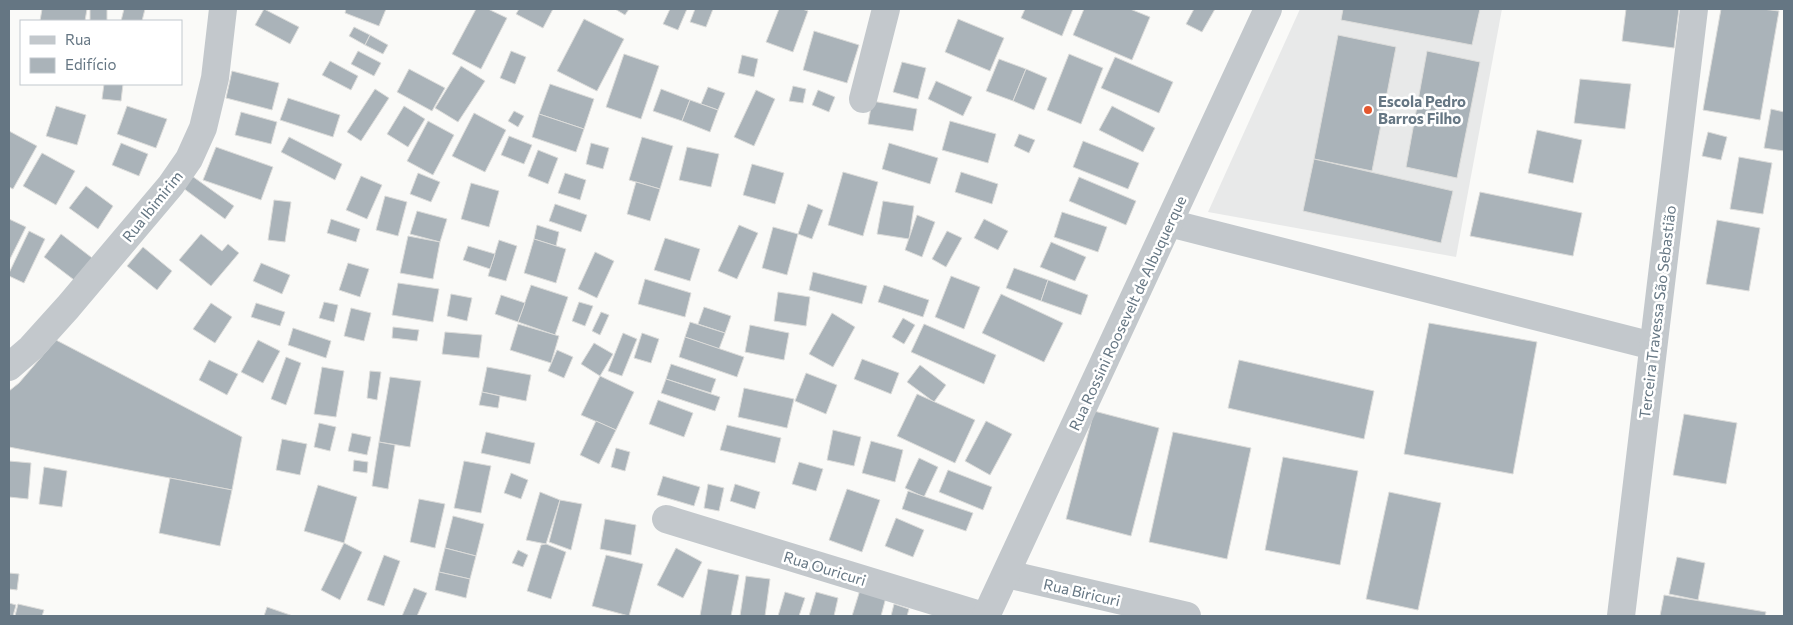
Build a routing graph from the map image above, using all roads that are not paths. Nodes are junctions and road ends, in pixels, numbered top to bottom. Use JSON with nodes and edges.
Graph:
{"nodes":[{"id":1,"x":223,"y":9,"type":"edge"},
{"id":2,"x":886,"y":9,"type":"edge"},
{"id":3,"x":1268,"y":9,"type":"edge"},
{"id":4,"x":1694,"y":9,"type":"edge"},
{"id":5,"x":863,"y":99,"type":"dead end"},
{"id":6,"x":1169,"y":223,"type":"junction"},
{"id":7,"x":1653,"y":346,"type":"junction"},
{"id":8,"x":9,"y":366,"type":"edge"},
{"id":9,"x":666,"y":519,"type":"dead end"},
{"id":10,"x":1007,"y":574,"type":"junction"},
{"id":11,"x":985,"y":616,"type":"edge"},
{"id":12,"x":1187,"y":616,"type":"edge"},
{"id":13,"x":1621,"y":616,"type":"edge"}],
"edges":[{"from":1,"to":8,"type":"street","name":"Rua Ibimirim"},
{"from":2,"to":5,"type":"street"},
{"from":3,"to":6,"type":"street","name":"Rua Rossini Roosevelt de Albuquerque"},
{"from":4,"to":7,"type":"street","name":"Terceira Travessa São Sebastião"},
{"from":6,"to":7,"type":"street"},
{"from":6,"to":10,"type":"street","name":"Rua Rossini Roosevelt de Albuquerque"},
{"from":7,"to":13,"type":"street","name":"Terceira Travessa São Sebastião"},
{"from":9,"to":11,"type":"street","name":"Rua Ouricuri"},
{"from":10,"to":11,"type":"street","name":"Rua Rossini Roosevelt de Albuquerque"},
{"from":10,"to":12,"type":"street","name":"Rua Biricuri"}]}
